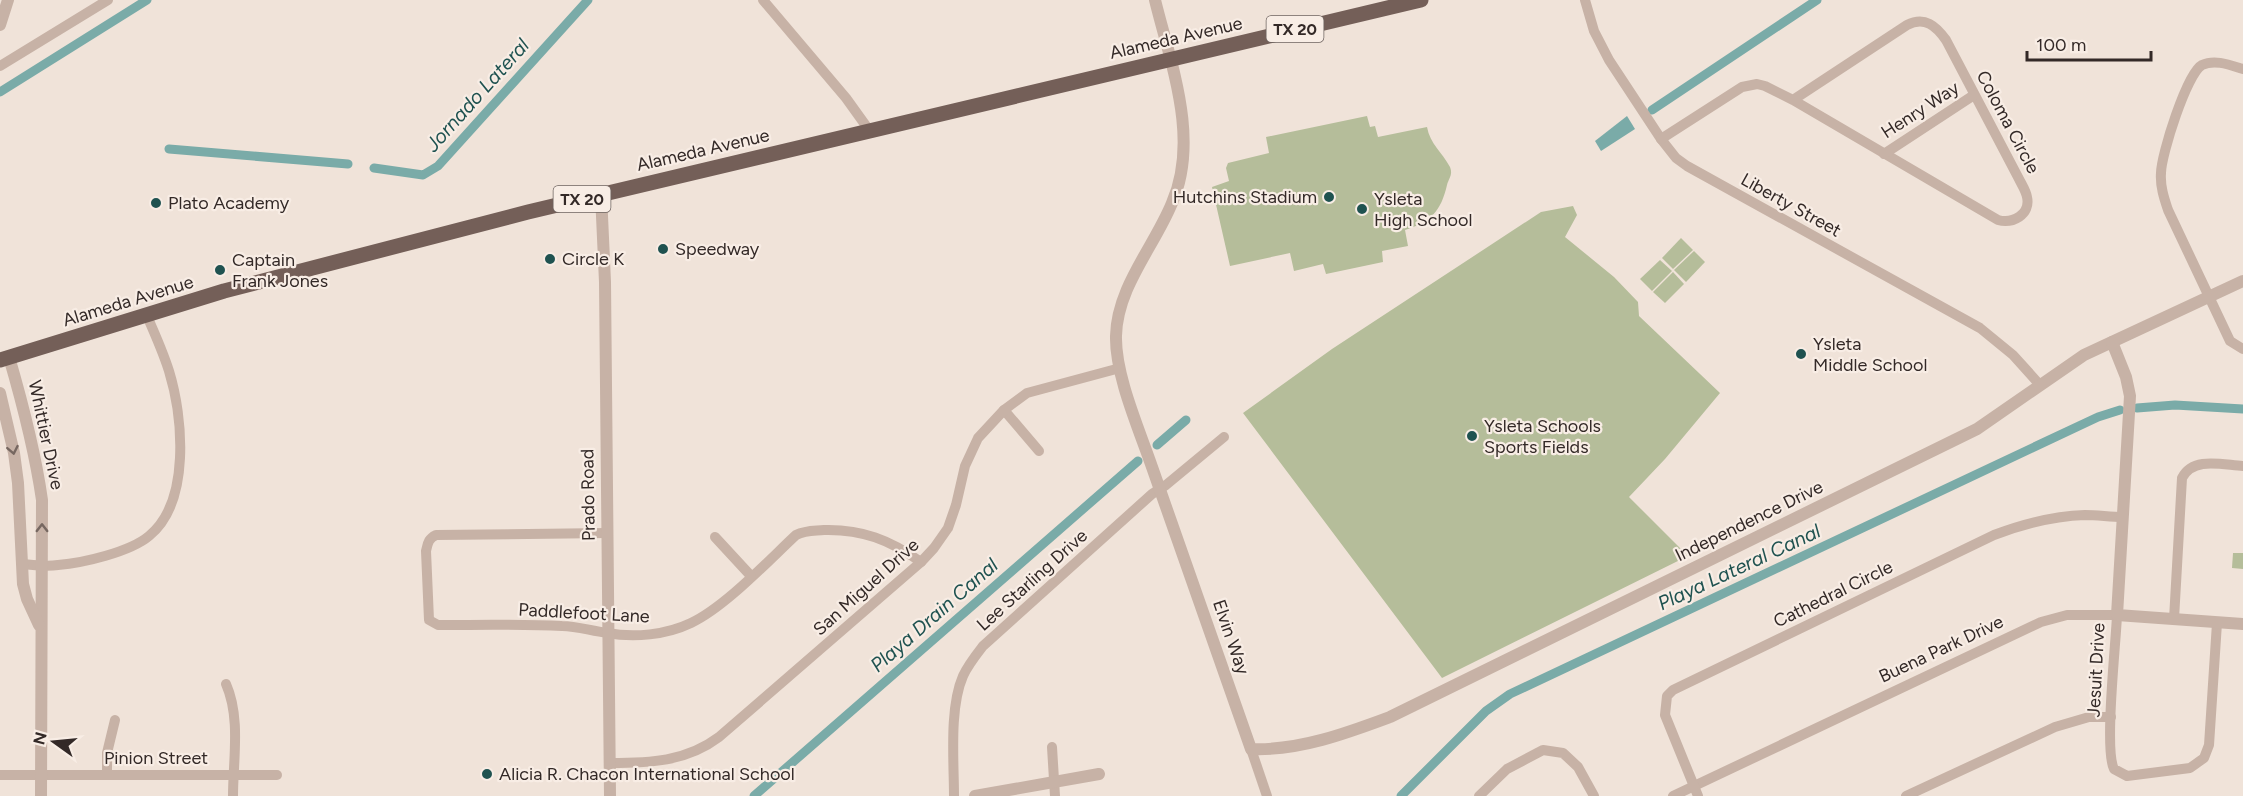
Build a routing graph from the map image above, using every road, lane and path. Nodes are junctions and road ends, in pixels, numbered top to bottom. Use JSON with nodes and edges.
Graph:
{"nodes":[{"id":1,"x":8,"y":0,"type":"edge"},
{"id":2,"x":108,"y":0,"type":"edge"},
{"id":3,"x":763,"y":0,"type":"edge"},
{"id":4,"x":1155,"y":0,"type":"edge"},
{"id":5,"x":1421,"y":0,"type":"edge"},
{"id":6,"x":1585,"y":0,"type":"edge"},
{"id":7,"x":1399,"y":2,"type":"edge"},
{"id":8,"x":0,"y":25,"type":"edge"},
{"id":9,"x":1169,"y":60,"type":"junction"},
{"id":10,"x":0,"y":66,"type":"edge"},
{"id":11,"x":2243,"y":69,"type":"edge"},
{"id":12,"x":1974,"y":95,"type":"junction"},
{"id":13,"x":1792,"y":100,"type":"junction"},
{"id":14,"x":869,"y":130,"type":"junction"},
{"id":15,"x":1661,"y":140,"type":"junction"},
{"id":16,"x":1884,"y":154,"type":"junction"},
{"id":17,"x":602,"y":194,"type":"junction"},
{"id":18,"x":2243,"y":281,"type":"edge"},
{"id":19,"x":2208,"y":296,"type":"junction"},
{"id":20,"x":147,"y":316,"type":"junction"},
{"id":21,"x":2112,"y":342,"type":"junction"},
{"id":22,"x":2243,"y":349,"type":"edge"},
{"id":23,"x":5,"y":359,"type":"edge"},
{"id":24,"x":1120,"y":368,"type":"junction"},
{"id":25,"x":2040,"y":385,"type":"junction"},
{"id":26,"x":0,"y":393,"type":"edge"},
{"id":27,"x":1004,"y":410,"type":"junction"},
{"id":28,"x":1224,"y":437,"type":"dead end"},
{"id":29,"x":1039,"y":451,"type":"dead end"},
{"id":30,"x":2243,"y":466,"type":"edge"},
{"id":31,"x":1160,"y":489,"type":"junction"},
{"id":32,"x":2123,"y":517,"type":"junction"},
{"id":33,"x":607,"y":533,"type":"junction"},
{"id":34,"x":715,"y":537,"type":"dead end"},
{"id":35,"x":921,"y":562,"type":"junction"},
{"id":36,"x":21,"y":564,"type":"junction"},
{"id":37,"x":42,"y":565,"type":"junction"},
{"id":38,"x":751,"y":576,"type":"junction"},
{"id":39,"x":2118,"y":615,"type":"junction"},
{"id":40,"x":2174,"y":619,"type":"junction"},
{"id":41,"x":2217,"y":623,"type":"junction"},
{"id":42,"x":2243,"y":624,"type":"edge"},
{"id":43,"x":40,"y":629,"type":"junction"},
{"id":44,"x":608,"y":634,"type":"junction"},
{"id":45,"x":226,"y":684,"type":"dead end"},
{"id":46,"x":2111,"y":717,"type":"junction"},
{"id":47,"x":115,"y":720,"type":"dead end"},
{"id":48,"x":1052,"y":747,"type":"dead end"},
{"id":49,"x":1251,"y":749,"type":"junction"},
{"id":50,"x":610,"y":763,"type":"junction"},
{"id":51,"x":107,"y":774,"type":"junction"},
{"id":52,"x":233,"y":774,"type":"junction"},
{"id":53,"x":1099,"y":774,"type":"dead end"},
{"id":54,"x":0,"y":775,"type":"edge"},
{"id":55,"x":41,"y":775,"type":"junction"},
{"id":56,"x":277,"y":775,"type":"dead end"},
{"id":57,"x":1055,"y":781,"type":"junction"},
{"id":58,"x":1696,"y":791,"type":"edge"},
{"id":59,"x":1484,"y":795,"type":"edge"},
{"id":60,"x":41,"y":796,"type":"edge"},
{"id":61,"x":233,"y":796,"type":"edge"},
{"id":62,"x":610,"y":796,"type":"edge"},
{"id":63,"x":954,"y":796,"type":"edge"},
{"id":64,"x":975,"y":796,"type":"edge"},
{"id":65,"x":1055,"y":796,"type":"edge"},
{"id":66,"x":1267,"y":796,"type":"edge"},
{"id":67,"x":1594,"y":796,"type":"edge"},
{"id":68,"x":1673,"y":796,"type":"edge"},
{"id":69,"x":1906,"y":796,"type":"edge"}],
"edges":[{"from":1,"to":8,"type":"street"},
{"from":2,"to":10,"type":"street"},
{"from":3,"to":14,"type":"street"},
{"from":4,"to":9,"type":"street","name":"Elvin Way"},
{"from":5,"to":7,"type":"main road","name":"Alameda Avenue","number":"TX 20"},
{"from":6,"to":15,"type":"street","name":"Liberty Street"},
{"from":7,"to":9,"type":"main road","name":"Alameda Avenue","number":"TX 20"},
{"from":9,"to":14,"type":"main road","name":"Alameda Avenue","number":"TX 20"},
{"from":9,"to":24,"type":"street","name":"Elvin Way"},
{"from":11,"to":19,"type":"street"},
{"from":12,"to":13,"type":"street","name":"Coloma Circle"},
{"from":12,"to":16,"type":"street","name":"Henry Way"},
{"from":12,"to":16,"type":"street","name":"Coloma Circle"},
{"from":13,"to":15,"type":"street","name":"Coloma Circle"},
{"from":13,"to":16,"type":"street","name":"Coloma Circle"},
{"from":14,"to":17,"type":"main road","name":"Alameda Avenue","number":"TX 20"},
{"from":15,"to":25,"type":"street","name":"Liberty Street"},
{"from":17,"to":20,"type":"main road","name":"Alameda Avenue","number":"TX 20"},
{"from":17,"to":33,"type":"street","name":"Prado Road"},
{"from":18,"to":19,"type":"street","name":"Independence Drive"},
{"from":19,"to":21,"type":"street","name":"Independence Drive"},
{"from":19,"to":22,"type":"street"},
{"from":20,"to":23,"type":"main road","name":"Alameda Avenue","number":"TX 20"},
{"from":20,"to":37,"type":"street"},
{"from":21,"to":25,"type":"street","name":"Independence Drive"},
{"from":21,"to":32,"type":"street","name":"Jesuit Drive"},
{"from":37,"to":23,"type":"street","name":"Whittier Drive","one_way":true},
{"from":24,"to":27,"type":"street","name":"San Miguel Drive"},
{"from":24,"to":31,"type":"street","name":"Elvin Way"},
{"from":25,"to":49,"type":"street","name":"Independence Drive"},
{"from":26,"to":36,"type":"street","name":"Whittier Drive","one_way":true},
{"from":27,"to":29,"type":"street"},
{"from":27,"to":35,"type":"street","name":"San Miguel Drive"},
{"from":28,"to":31,"type":"street","name":"Lee Starling Drive"},
{"from":30,"to":40,"type":"street"},
{"from":31,"to":49,"type":"street","name":"Elvin Way"},
{"from":31,"to":63,"type":"street","name":"Lee Starling Drive"},
{"from":32,"to":39,"type":"street","name":"Jesuit Drive"},
{"from":32,"to":58,"type":"street","name":"Cathedral Circle"},
{"from":33,"to":44,"type":"street","name":"Prado Road"},
{"from":33,"to":44,"type":"street","name":"Paddlefoot Lane"},
{"from":34,"to":38,"type":"street"},
{"from":35,"to":38,"type":"street","name":"Paddlefoot Lane"},
{"from":35,"to":50,"type":"street","name":"San Miguel Drive"},
{"from":36,"to":37,"type":"street"},
{"from":36,"to":43,"type":"street","name":"Whittier Drive"},
{"from":37,"to":43,"type":"street","name":"Whittier Drive"},
{"from":38,"to":44,"type":"street","name":"Paddlefoot Lane"},
{"from":39,"to":40,"type":"street","name":"Buena Park Drive"},
{"from":39,"to":46,"type":"street","name":"Jesuit Drive"},
{"from":39,"to":58,"type":"street","name":"Buena Park Drive"},
{"from":40,"to":41,"type":"street","name":"Buena Park Drive"},
{"from":41,"to":42,"type":"street","name":"Buena Park Drive"},
{"from":41,"to":46,"type":"street","name":"Jesuit Drive"},
{"from":43,"to":55,"type":"street","name":"Whittier Drive"},
{"from":44,"to":50,"type":"street","name":"Prado Road"},
{"from":45,"to":52,"type":"street"},
{"from":46,"to":69,"type":"street"},
{"from":47,"to":51,"type":"street"},
{"from":48,"to":57,"type":"street"},
{"from":49,"to":66,"type":"street","name":"Elvin Way"},
{"from":50,"to":62,"type":"street","name":"Prado Road"},
{"from":51,"to":52,"type":"street","name":"Pinion Street"},
{"from":51,"to":55,"type":"street","name":"Pinion Street"},
{"from":52,"to":56,"type":"street","name":"Pinion Street"},
{"from":52,"to":61,"type":"street"},
{"from":53,"to":57,"type":"street"},
{"from":54,"to":55,"type":"street","name":"Pinion Street"},
{"from":55,"to":60,"type":"street","name":"Whittier Drive"},
{"from":57,"to":64,"type":"street"},
{"from":57,"to":65,"type":"street"},
{"from":58,"to":68,"type":"street","name":"Buena Park Drive"},
{"from":59,"to":67,"type":"street"}]}
